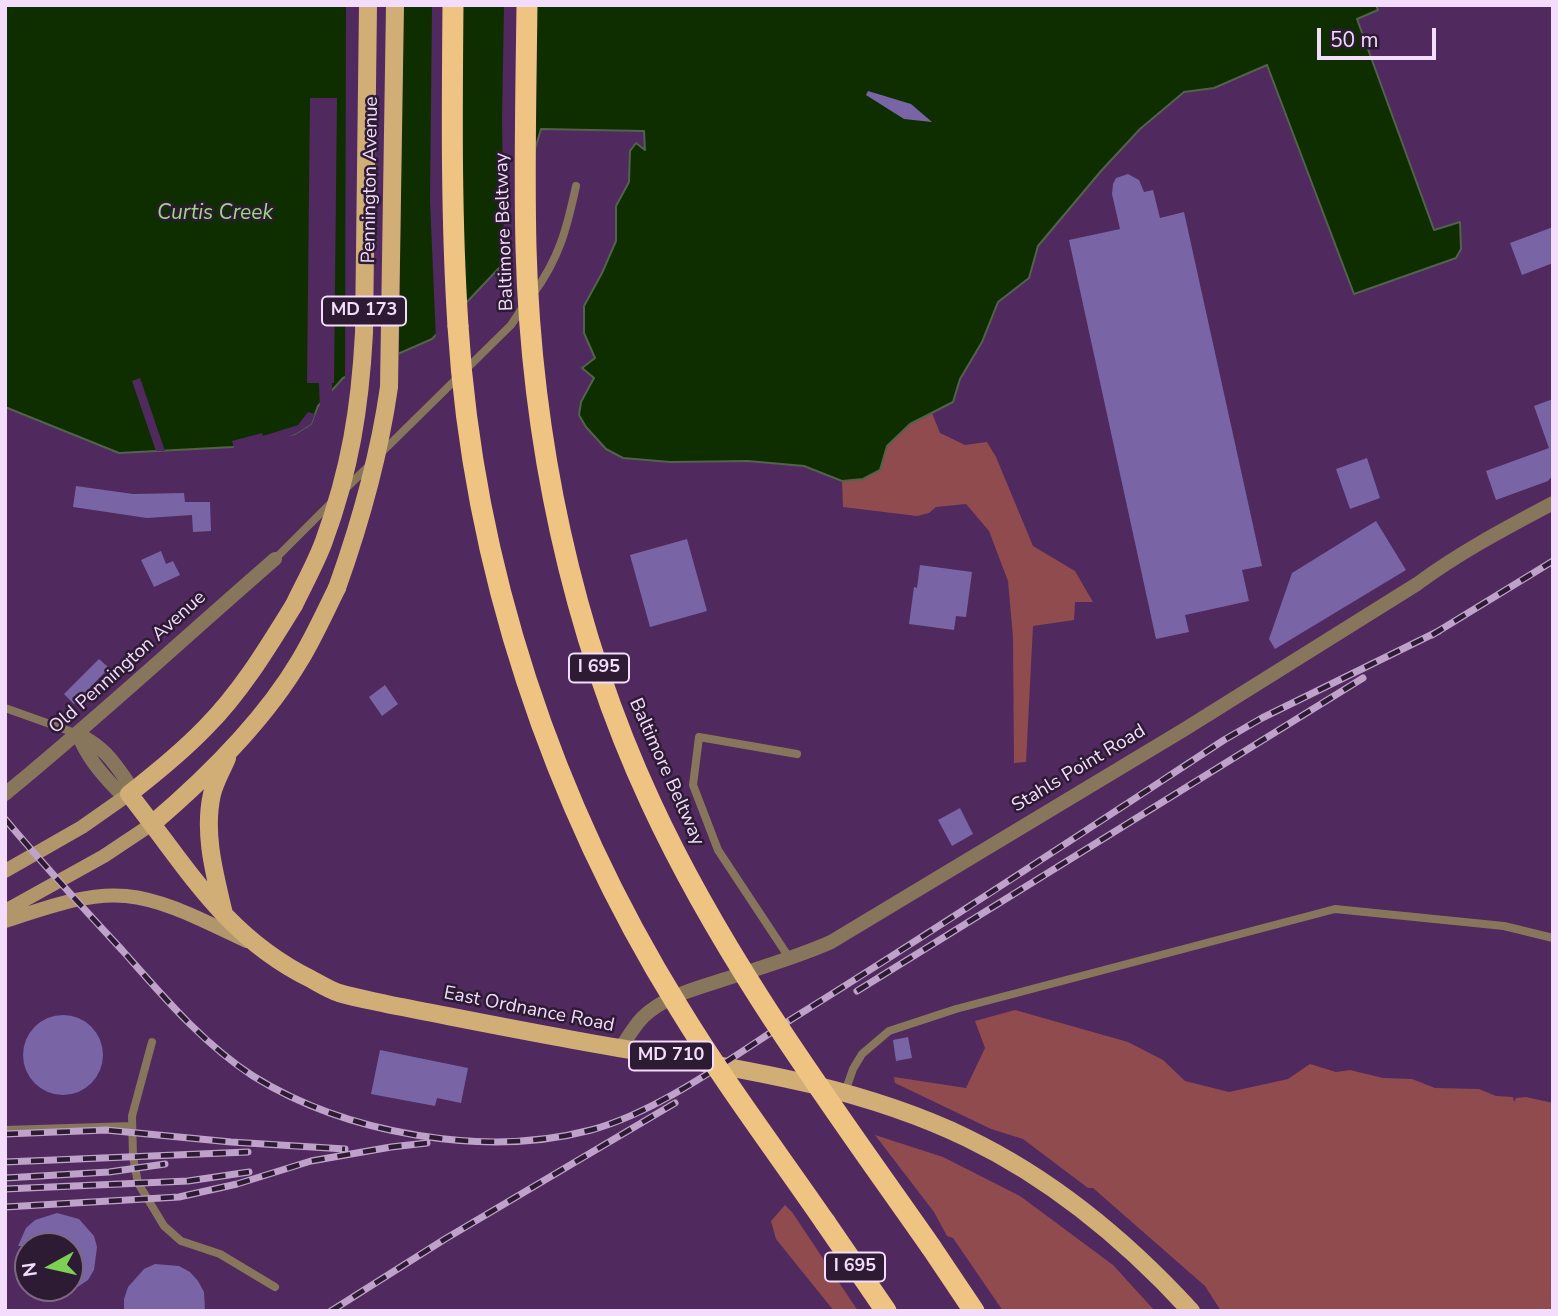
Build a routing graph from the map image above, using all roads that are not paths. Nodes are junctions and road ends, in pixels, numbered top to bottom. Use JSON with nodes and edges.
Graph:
{"nodes":[{"id":1,"x":368,"y":5,"type":"edge"},
{"id":2,"x":395,"y":5,"type":"edge"},
{"id":3,"x":453,"y":5,"type":"edge"},
{"id":4,"x":527,"y":5,"type":"edge"},
{"id":5,"x":576,"y":186,"type":"dead end"},
{"id":6,"x":1553,"y":503,"type":"edge"},
{"id":7,"x":275,"y":559,"type":"joint"},
{"id":8,"x":5,"y":708,"type":"edge"},
{"id":9,"x":78,"y":734,"type":"junction"},
{"id":10,"x":232,"y":747,"type":"junction"},
{"id":11,"x":797,"y":754,"type":"dead end"},
{"id":12,"x":127,"y":792,"type":"junction"},
{"id":13,"x":5,"y":794,"type":"edge"},
{"id":14,"x":152,"y":824,"type":"junction"},
{"id":15,"x":5,"y":872,"type":"edge"},
{"id":16,"x":5,"y":911,"type":"edge"},
{"id":17,"x":225,"y":918,"type":"junction"},
{"id":18,"x":5,"y":921,"type":"edge"},
{"id":19,"x":1553,"y":939,"type":"edge"},
{"id":20,"x":256,"y":945,"type":"junction"},
{"id":21,"x":790,"y":959,"type":"junction"},
{"id":22,"x":152,"y":1042,"type":"dead end"},
{"id":23,"x":621,"y":1048,"type":"junction"},
{"id":24,"x":845,"y":1092,"type":"junction"},
{"id":25,"x":132,"y":1126,"type":"junction"},
{"id":26,"x":5,"y":1130,"type":"edge"},
{"id":27,"x":275,"y":1287,"type":"dead end"},
{"id":28,"x":886,"y":1311,"type":"edge"},
{"id":29,"x":974,"y":1311,"type":"edge"},
{"id":30,"x":1191,"y":1311,"type":"edge"}],
"edges":[{"from":1,"to":12,"type":"main road","name":"Pennington Avenue","number":"MD 173","bridge":true},
{"from":2,"to":10,"type":"main road","name":"Pennington Avenue","number":"MD 173","bridge":true},
{"from":3,"to":28,"type":"highway","number":"I 695","bridge":true},
{"from":4,"to":29,"type":"highway","name":"Baltimore Beltway","number":"I 695","bridge":true},
{"from":5,"to":7,"type":"lane"},
{"from":6,"to":21,"type":"street","name":"Stahls Point Road"},
{"from":7,"to":9,"type":"street","name":"Old Pennington Avenue"},
{"from":8,"to":9,"type":"lane"},
{"from":9,"to":12,"type":"street","name":"East Ordnance Road"},
{"from":9,"to":13,"type":"street","name":"Old Pennington Avenue"},
{"from":10,"to":14,"type":"main road","name":"Pennington Avenue","number":"MD 173"},
{"from":10,"to":17,"type":"main road"},
{"from":11,"to":21,"type":"lane"},
{"from":12,"to":14,"type":"main road","name":"East Ordnance Road","number":"MD 710"},
{"from":12,"to":15,"type":"main road","name":"Pennington Avenue","number":"MD 173"},
{"from":14,"to":16,"type":"main road","name":"Pennington Avenue","number":"MD 173"},
{"from":14,"to":17,"type":"main road","name":"East Ordnance Road","number":"MD 710"},
{"from":17,"to":20,"type":"main road","name":"East Ordnance Road","number":"MD 710"},
{"from":18,"to":20,"type":"main road"},
{"from":19,"to":24,"type":"lane"},
{"from":20,"to":23,"type":"main road","name":"East Ordnance Road","number":"MD 710"},
{"from":21,"to":23,"type":"street","name":"Stahls Point Road"},
{"from":22,"to":25,"type":"lane"},
{"from":23,"to":24,"type":"main road","name":"East Ordnance Road","number":"MD 710"},
{"from":24,"to":30,"type":"main road","name":"East Ordnance Road","number":"MD 710"},
{"from":25,"to":26,"type":"lane"},
{"from":25,"to":27,"type":"lane"}]}
